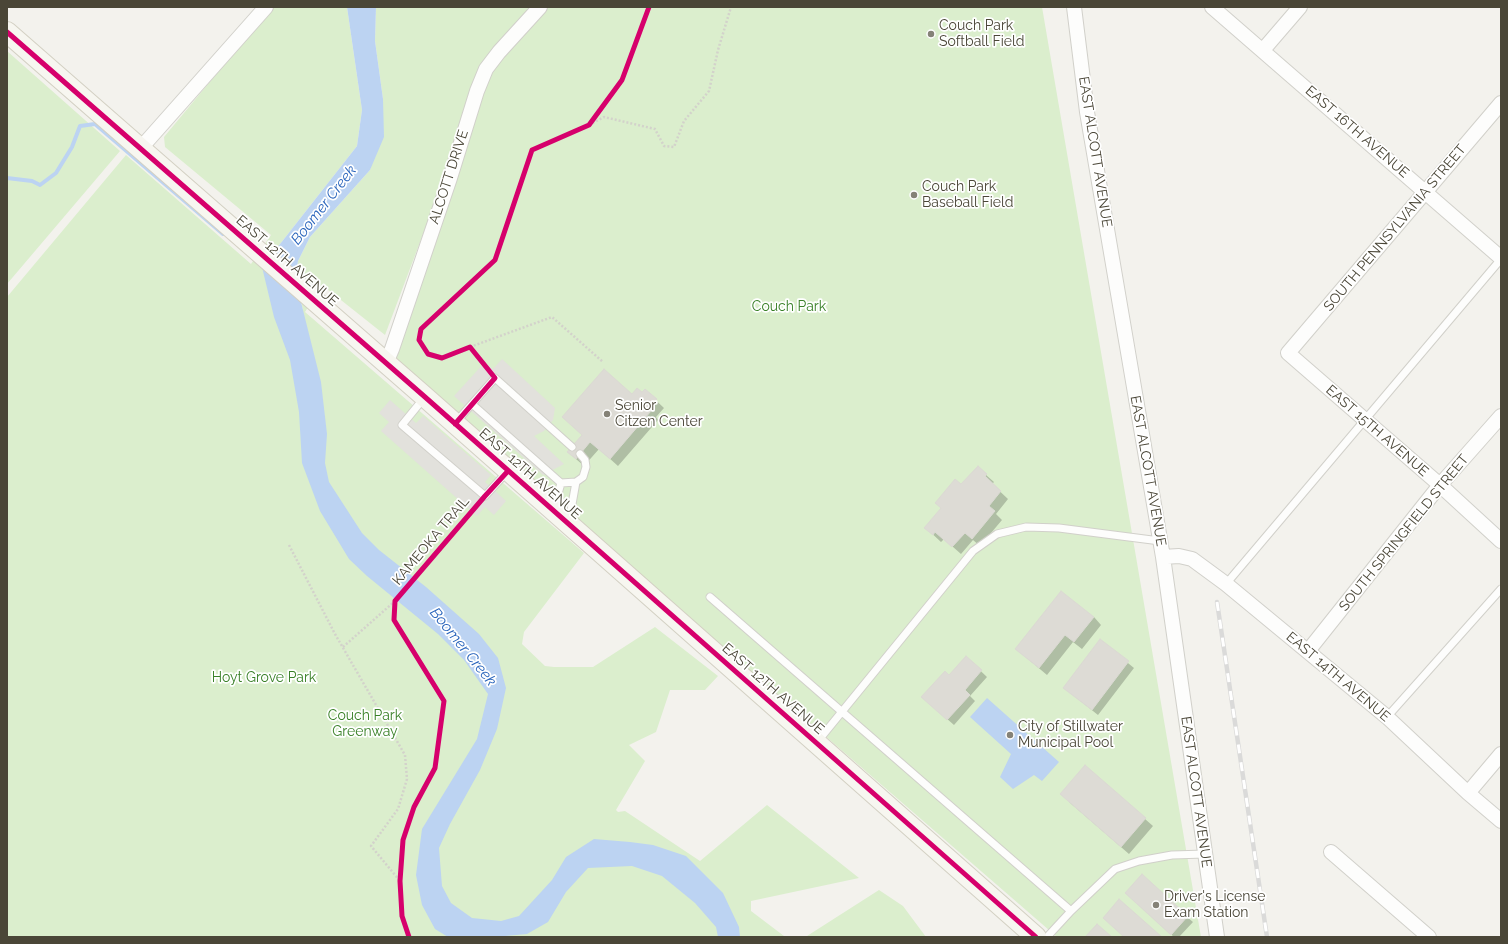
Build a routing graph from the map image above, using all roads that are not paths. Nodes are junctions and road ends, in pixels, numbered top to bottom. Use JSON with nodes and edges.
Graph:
{"nodes":[{"id":1,"x":266,"y":7,"type":"edge"},
{"id":2,"x":540,"y":7,"type":"edge"},
{"id":3,"x":1074,"y":7,"type":"edge"},
{"id":4,"x":1212,"y":7,"type":"edge"},
{"id":5,"x":1300,"y":7,"type":"edge"},
{"id":6,"x":7,"y":32,"type":"edge"},
{"id":7,"x":1262,"y":50,"type":"junction"},
{"id":8,"x":1501,"y":103,"type":"edge"},
{"id":9,"x":140,"y":149,"type":"junction"},
{"id":10,"x":1425,"y":192,"type":"junction"},
{"id":11,"x":1501,"y":258,"type":"edge"},
{"id":12,"x":1288,"y":353,"type":"joint"},
{"id":13,"x":386,"y":363,"type":"junction"},
{"id":14,"x":425,"y":397,"type":"junction"},
{"id":15,"x":472,"y":404,"type":"junction"},
{"id":16,"x":1501,"y":416,"type":"edge"},
{"id":17,"x":1365,"y":420,"type":"junction"},
{"id":18,"x":455,"y":424,"type":"junction"},
{"id":19,"x":572,"y":447,"type":"dead end"},
{"id":20,"x":580,"y":454,"type":"dead end"},
{"id":21,"x":508,"y":470,"type":"junction"},
{"id":22,"x":576,"y":482,"type":"junction"},
{"id":23,"x":561,"y":483,"type":"junction"},
{"id":24,"x":1440,"y":485,"type":"junction"},
{"id":25,"x":553,"y":510,"type":"junction"},
{"id":26,"x":568,"y":524,"type":"junction"},
{"id":27,"x":1160,"y":541,"type":"junction"},
{"id":28,"x":1501,"y":541,"type":"edge"},
{"id":29,"x":1163,"y":557,"type":"junction"},
{"id":30,"x":1226,"y":584,"type":"junction"},
{"id":31,"x":1501,"y":589,"type":"edge"},
{"id":32,"x":710,"y":597,"type":"dead end"},
{"id":33,"x":1308,"y":651,"type":"junction"},
{"id":34,"x":841,"y":711,"type":"junction"},
{"id":35,"x":1387,"y":717,"type":"junction"},
{"id":36,"x":816,"y":743,"type":"junction"},
{"id":37,"x":1501,"y":754,"type":"edge"},
{"id":38,"x":1468,"y":793,"type":"junction"},
{"id":39,"x":1501,"y":821,"type":"edge"},
{"id":40,"x":1331,"y":852,"type":"dead end"},
{"id":41,"x":1205,"y":854,"type":"junction"},
{"id":42,"x":1071,"y":911,"type":"junction"},
{"id":43,"x":1036,"y":937,"type":"edge"},
{"id":44,"x":1047,"y":937,"type":"edge"},
{"id":45,"x":1217,"y":937,"type":"edge"},
{"id":46,"x":1429,"y":937,"type":"edge"}],
"edges":[{"from":1,"to":9,"type":"street"},
{"from":2,"to":13,"type":"street","name":"ALCOTT DRIVE"},
{"from":3,"to":27,"type":"street","name":"EAST ALCOTT AVENUE"},
{"from":4,"to":7,"type":"street","name":"EAST 16TH AVENUE"},
{"from":5,"to":7,"type":"street"},
{"from":6,"to":9,"type":"street","name":"EAST 12TH AVENUE"},
{"from":7,"to":10,"type":"street","name":"EAST 16TH AVENUE"},
{"from":8,"to":10,"type":"street","name":"SOUTH PENNSYLVANIA STREET"},
{"from":9,"to":13,"type":"street","name":"EAST 12TH AVENUE"},
{"from":10,"to":11,"type":"street","name":"EAST 16TH AVENUE"},
{"from":10,"to":12,"type":"street","name":"SOUTH PENNSYLVANIA STREET"},
{"from":11,"to":17,"type":"lane"},
{"from":12,"to":17,"type":"street","name":"EAST 15TH AVENUE"},
{"from":13,"to":14,"type":"street","name":"EAST 12TH AVENUE"},
{"from":14,"to":18,"type":"street","name":"EAST 12TH AVENUE"},
{"from":14,"to":21,"type":"lane"},
{"from":15,"to":18,"type":"lane"},
{"from":15,"to":19,"type":"lane"},
{"from":15,"to":23,"type":"lane"},
{"from":16,"to":24,"type":"street","name":"SOUTH SPRINGFIELD STREET"},
{"from":17,"to":24,"type":"street","name":"EAST 15TH AVENUE"},
{"from":17,"to":30,"type":"lane"},
{"from":18,"to":21,"type":"street","name":"EAST 12TH AVENUE"},
{"from":20,"to":22,"type":"lane"},
{"from":21,"to":25,"type":"street","name":"EAST 12TH AVENUE"},
{"from":22,"to":23,"type":"lane"},
{"from":22,"to":26,"type":"lane"},
{"from":23,"to":25,"type":"lane"},
{"from":24,"to":28,"type":"street","name":"EAST 15TH AVENUE"},
{"from":24,"to":33,"type":"street","name":"SOUTH SPRINGFIELD STREET"},
{"from":25,"to":26,"type":"street","name":"EAST 12TH AVENUE"},
{"from":26,"to":36,"type":"street","name":"EAST 12TH AVENUE"},
{"from":27,"to":29,"type":"street","name":"EAST ALCOTT AVENUE"},
{"from":27,"to":34,"type":"lane"},
{"from":29,"to":30,"type":"street","name":"EAST 14TH AVENUE"},
{"from":29,"to":41,"type":"street","name":"EAST ALCOTT AVENUE"},
{"from":30,"to":33,"type":"street","name":"EAST 14TH AVENUE"},
{"from":31,"to":35,"type":"lane"},
{"from":32,"to":34,"type":"lane"},
{"from":33,"to":35,"type":"street","name":"EAST 14TH AVENUE"},
{"from":34,"to":36,"type":"lane"},
{"from":34,"to":42,"type":"lane"},
{"from":35,"to":38,"type":"street","name":"EAST 14TH AVENUE"},
{"from":36,"to":43,"type":"street","name":"EAST 12TH AVENUE"},
{"from":37,"to":38,"type":"street"},
{"from":38,"to":39,"type":"street","name":"EAST 14TH AVENUE"},
{"from":40,"to":46,"type":"street"},
{"from":41,"to":42,"type":"lane"},
{"from":41,"to":45,"type":"street","name":"EAST ALCOTT AVENUE"},
{"from":42,"to":44,"type":"lane"}]}
